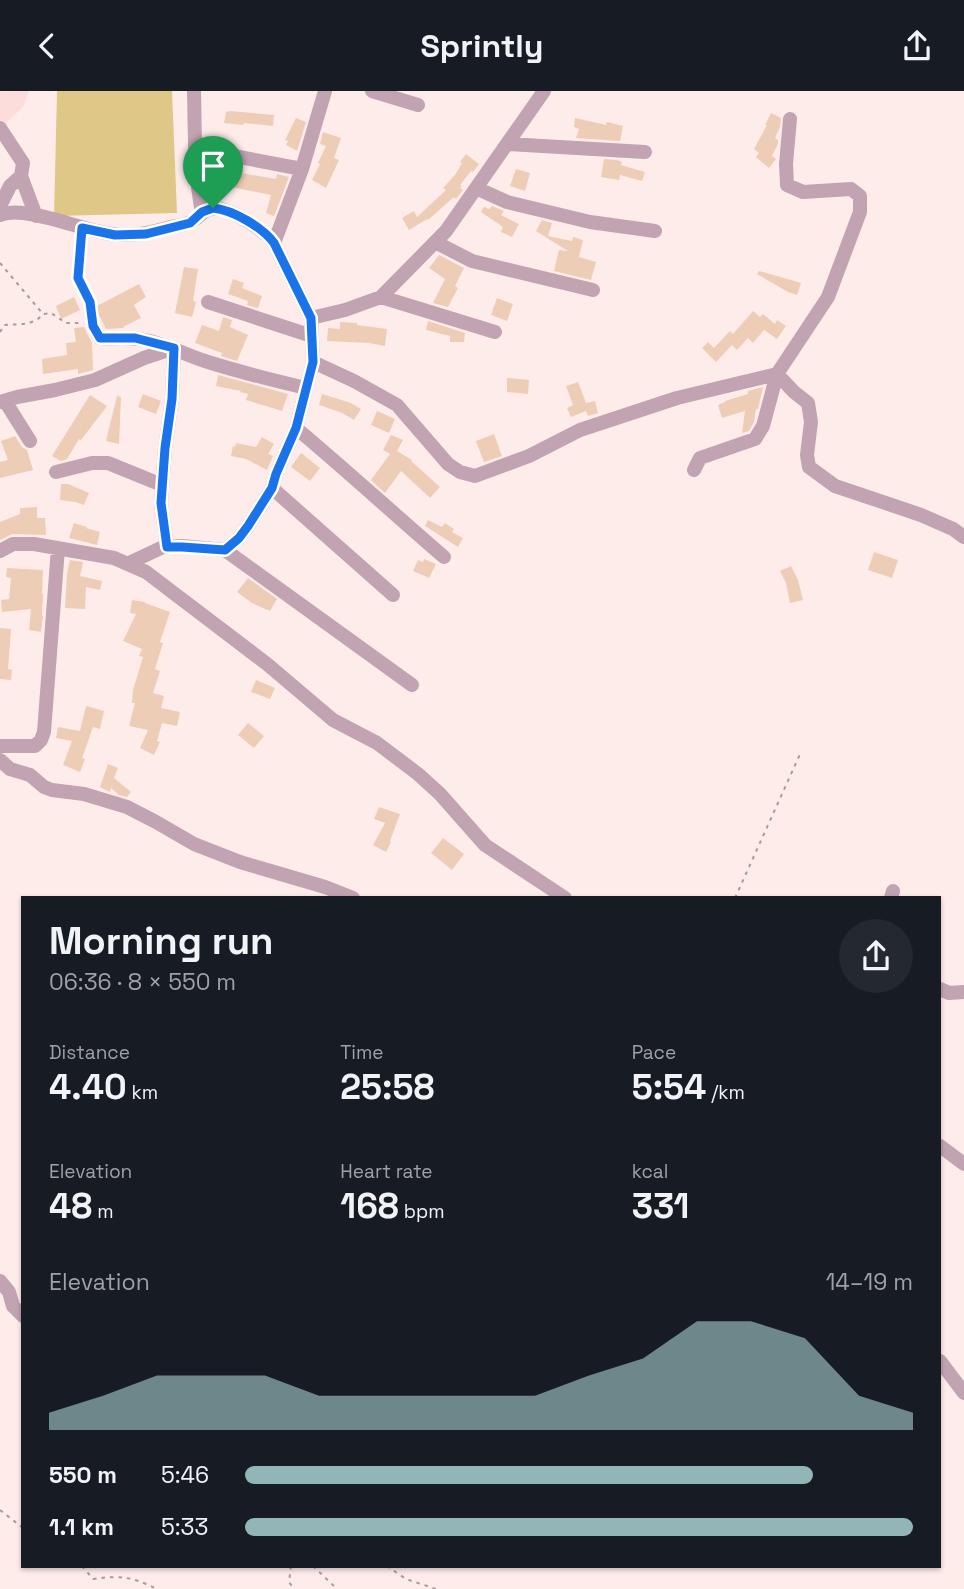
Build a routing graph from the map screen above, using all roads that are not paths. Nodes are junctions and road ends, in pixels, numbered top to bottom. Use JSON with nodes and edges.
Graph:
{"nodes":[{"id":1,"x":194,"y":91,"type":"edge"},
{"id":2,"x":326,"y":91,"type":"edge"},
{"id":3,"x":372,"y":91,"type":"edge"},
{"id":4,"x":544,"y":91,"type":"edge"},
{"id":5,"x":418,"y":104,"type":"dead end"},
{"id":6,"x":790,"y":119,"type":"dead end"},
{"id":7,"x":0,"y":128,"type":"edge"},
{"id":8,"x":508,"y":144,"type":"junction"},
{"id":9,"x":645,"y":152,"type":"dead end"},
{"id":10,"x":195,"y":155,"type":"junction"},
{"id":11,"x":302,"y":169,"type":"junction"},
{"id":12,"x":21,"y":176,"type":"junction"},
{"id":13,"x":476,"y":188,"type":"junction"},
{"id":14,"x":0,"y":206,"type":"edge"},
{"id":15,"x":202,"y":212,"type":"junction"},
{"id":16,"x":0,"y":215,"type":"edge"},
{"id":17,"x":36,"y":216,"type":"junction"},
{"id":18,"x":654,"y":231,"type":"dead end"},
{"id":19,"x":435,"y":242,"type":"junction"},
{"id":20,"x":274,"y":243,"type":"junction"},
{"id":21,"x":593,"y":290,"type":"dead end"},
{"id":22,"x":381,"y":297,"type":"junction"},
{"id":23,"x":208,"y":302,"type":"dead end"},
{"id":24,"x":311,"y":318,"type":"junction"},
{"id":25,"x":93,"y":326,"type":"road end"},
{"id":26,"x":495,"y":332,"type":"dead end"},
{"id":27,"x":312,"y":336,"type":"junction"},
{"id":28,"x":174,"y":348,"type":"junction"},
{"id":29,"x":313,"y":362,"type":"junction"},
{"id":30,"x":777,"y":374,"type":"junction"},
{"id":31,"x":306,"y":388,"type":"junction"},
{"id":32,"x":3,"y":401,"type":"edge"},
{"id":33,"x":296,"y":428,"type":"junction"},
{"id":34,"x":30,"y":441,"type":"dead end"},
{"id":35,"x":694,"y":471,"type":"dead end"},
{"id":36,"x":56,"y":472,"type":"dead end"},
{"id":37,"x":162,"y":485,"type":"junction"},
{"id":38,"x":272,"y":488,"type":"junction"},
{"id":39,"x":964,"y":537,"type":"edge"},
{"id":40,"x":167,"y":547,"type":"junction"},
{"id":41,"x":58,"y":548,"type":"junction"},
{"id":42,"x":225,"y":550,"type":"junction"},
{"id":43,"x":0,"y":551,"type":"edge"},
{"id":44,"x":444,"y":557,"type":"dead end"},
{"id":45,"x":129,"y":563,"type":"junction"},
{"id":46,"x":393,"y":595,"type":"dead end"},
{"id":47,"x":412,"y":685,"type":"dead end"},
{"id":48,"x":0,"y":746,"type":"edge"},
{"id":49,"x":0,"y":760,"type":"edge"},
{"id":50,"x":349,"y":896,"type":"edge"},
{"id":51,"x":562,"y":896,"type":"edge"},
{"id":52,"x":941,"y":989,"type":"edge"},
{"id":53,"x":964,"y":992,"type":"edge"},
{"id":54,"x":941,"y":1147,"type":"edge"},
{"id":55,"x":964,"y":1164,"type":"edge"},
{"id":56,"x":0,"y":1281,"type":"edge"},
{"id":57,"x":20,"y":1308,"type":"edge"},
{"id":58,"x":941,"y":1362,"type":"edge"},
{"id":59,"x":964,"y":1393,"type":"edge"}],
"edges":[{"from":1,"to":10,"type":"street"},
{"from":2,"to":11,"type":"street"},
{"from":3,"to":5,"type":"street"},
{"from":4,"to":8,"type":"street"},
{"from":6,"to":30,"type":"street"},
{"from":7,"to":12,"type":"street"},
{"from":8,"to":9,"type":"street"},
{"from":8,"to":13,"type":"street"},
{"from":10,"to":11,"type":"street"},
{"from":10,"to":15,"type":"street"},
{"from":11,"to":20,"type":"street"},
{"from":12,"to":14,"type":"street"},
{"from":12,"to":17,"type":"street"},
{"from":13,"to":18,"type":"street"},
{"from":13,"to":19,"type":"street"},
{"from":15,"to":17,"type":"street"},
{"from":15,"to":20,"type":"street"},
{"from":16,"to":17,"type":"street"},
{"from":19,"to":21,"type":"street"},
{"from":19,"to":22,"type":"street"},
{"from":20,"to":24,"type":"street"},
{"from":22,"to":24,"type":"street"},
{"from":22,"to":26,"type":"street"},
{"from":23,"to":27,"type":"street"},
{"from":24,"to":27,"type":"street"},
{"from":25,"to":28,"type":"street"},
{"from":27,"to":29,"type":"street"},
{"from":28,"to":31,"type":"street"},
{"from":28,"to":32,"type":"street"},
{"from":28,"to":37,"type":"street"},
{"from":29,"to":30,"type":"street"},
{"from":29,"to":31,"type":"street"},
{"from":30,"to":35,"type":"street"},
{"from":30,"to":39,"type":"street"},
{"from":31,"to":33,"type":"street"},
{"from":32,"to":34,"type":"street"},
{"from":33,"to":38,"type":"street"},
{"from":33,"to":44,"type":"street"},
{"from":36,"to":37,"type":"street"},
{"from":37,"to":40,"type":"street"},
{"from":38,"to":42,"type":"street"},
{"from":38,"to":46,"type":"street"},
{"from":40,"to":42,"type":"street"},
{"from":40,"to":45,"type":"street"},
{"from":41,"to":43,"type":"street"},
{"from":41,"to":45,"type":"street"},
{"from":41,"to":48,"type":"street"},
{"from":42,"to":47,"type":"street"},
{"from":45,"to":51,"type":"street"},
{"from":49,"to":50,"type":"street"},
{"from":52,"to":53,"type":"street"},
{"from":54,"to":55,"type":"street"},
{"from":56,"to":57,"type":"street"},
{"from":58,"to":59,"type":"street"}]}
